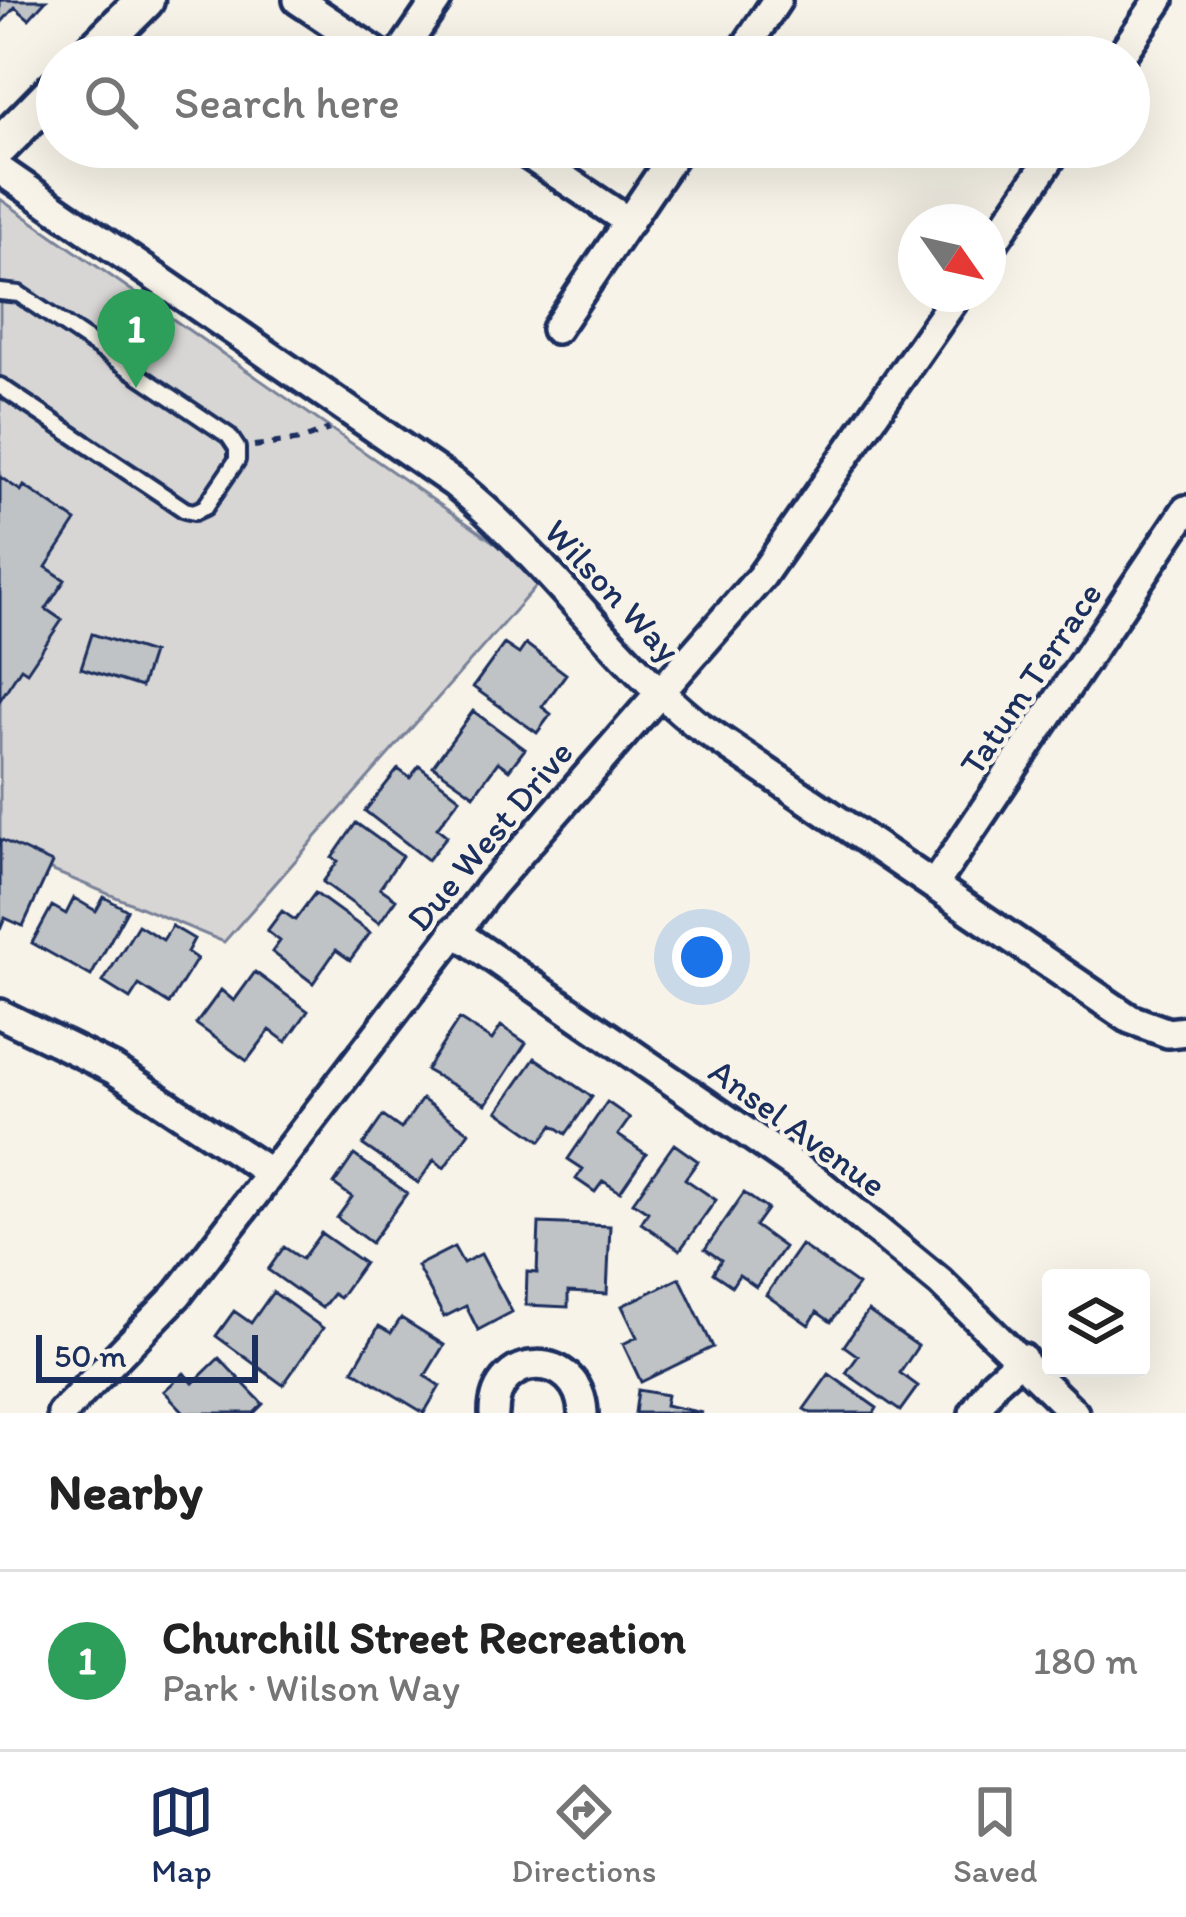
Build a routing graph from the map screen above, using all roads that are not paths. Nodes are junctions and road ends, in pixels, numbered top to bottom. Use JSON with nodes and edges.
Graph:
{"nodes":[{"id":1,"x":145,"y":0,"type":"edge"},
{"id":2,"x":298,"y":0,"type":"edge"},
{"id":3,"x":436,"y":0,"type":"edge"},
{"id":4,"x":777,"y":0,"type":"edge"},
{"id":5,"x":1160,"y":0,"type":"edge"},
{"id":6,"x":109,"y":36,"type":"edge"},
{"id":7,"x":351,"y":36,"type":"edge"},
{"id":8,"x":412,"y":36,"type":"edge"},
{"id":9,"x":753,"y":36,"type":"edge"},
{"id":10,"x":1135,"y":36,"type":"edge"},
{"id":11,"x":36,"y":109,"type":"edge"},
{"id":12,"x":0,"y":146,"type":"edge"},
{"id":13,"x":548,"y":168,"type":"edge"},
{"id":14,"x":665,"y":168,"type":"edge"},
{"id":15,"x":1044,"y":168,"type":"edge"},
{"id":16,"x":0,"y":170,"type":"edge"},
{"id":17,"x":628,"y":222,"type":"junction"},
{"id":18,"x":1006,"y":224,"type":"edge"},
{"id":19,"x":0,"y":292,"type":"edge"},
{"id":20,"x":945,"y":312,"type":"edge"},
{"id":21,"x":556,"y":329,"type":"dead end"},
{"id":22,"x":0,"y":386,"type":"edge"},
{"id":23,"x":1186,"y":510,"type":"edge"},
{"id":24,"x":659,"y":693,"type":"junction"},
{"id":25,"x":934,"y":885,"type":"junction"},
{"id":26,"x":454,"y":932,"type":"junction"},
{"id":27,"x":0,"y":1014,"type":"edge"},
{"id":28,"x":1186,"y":1031,"type":"edge"},
{"id":29,"x":270,"y":1173,"type":"junction"},
{"id":30,"x":1022,"y":1358,"type":"junction"},
{"id":31,"x":75,"y":1408,"type":"edge"},
{"id":32,"x":494,"y":1413,"type":"edge"},
{"id":33,"x":583,"y":1413,"type":"edge"},
{"id":34,"x":974,"y":1413,"type":"edge"},
{"id":35,"x":1074,"y":1413,"type":"edge"}],
"edges":[{"from":1,"to":6,"type":"street"},
{"from":2,"to":7,"type":"street"},
{"from":3,"to":8,"type":"street"},
{"from":4,"to":9,"type":"street"},
{"from":5,"to":10,"type":"street"},
{"from":11,"to":12,"type":"street"},
{"from":13,"to":17,"type":"street"},
{"from":14,"to":17,"type":"street"},
{"from":15,"to":18,"type":"street"},
{"from":16,"to":24,"type":"street","name":"Wilson Way"},
{"from":17,"to":21,"type":"street"},
{"from":19,"to":22,"type":"lane"},
{"from":20,"to":24,"type":"street","name":"Due West Drive"},
{"from":23,"to":25,"type":"street","name":"Tatum Terrace"},
{"from":24,"to":25,"type":"street","name":"Wilson Way"},
{"from":24,"to":26,"type":"street","name":"Due West Drive"},
{"from":25,"to":28,"type":"street","name":"Wilson Way"},
{"from":26,"to":29,"type":"street","name":"Due West Drive"},
{"from":26,"to":30,"type":"street","name":"Ansel Avenue"},
{"from":27,"to":29,"type":"street"},
{"from":29,"to":31,"type":"street","name":"Due West Drive"},
{"from":30,"to":34,"type":"street"},
{"from":30,"to":35,"type":"street","name":"Ansel Avenue"},
{"from":32,"to":33,"type":"street"}]}
